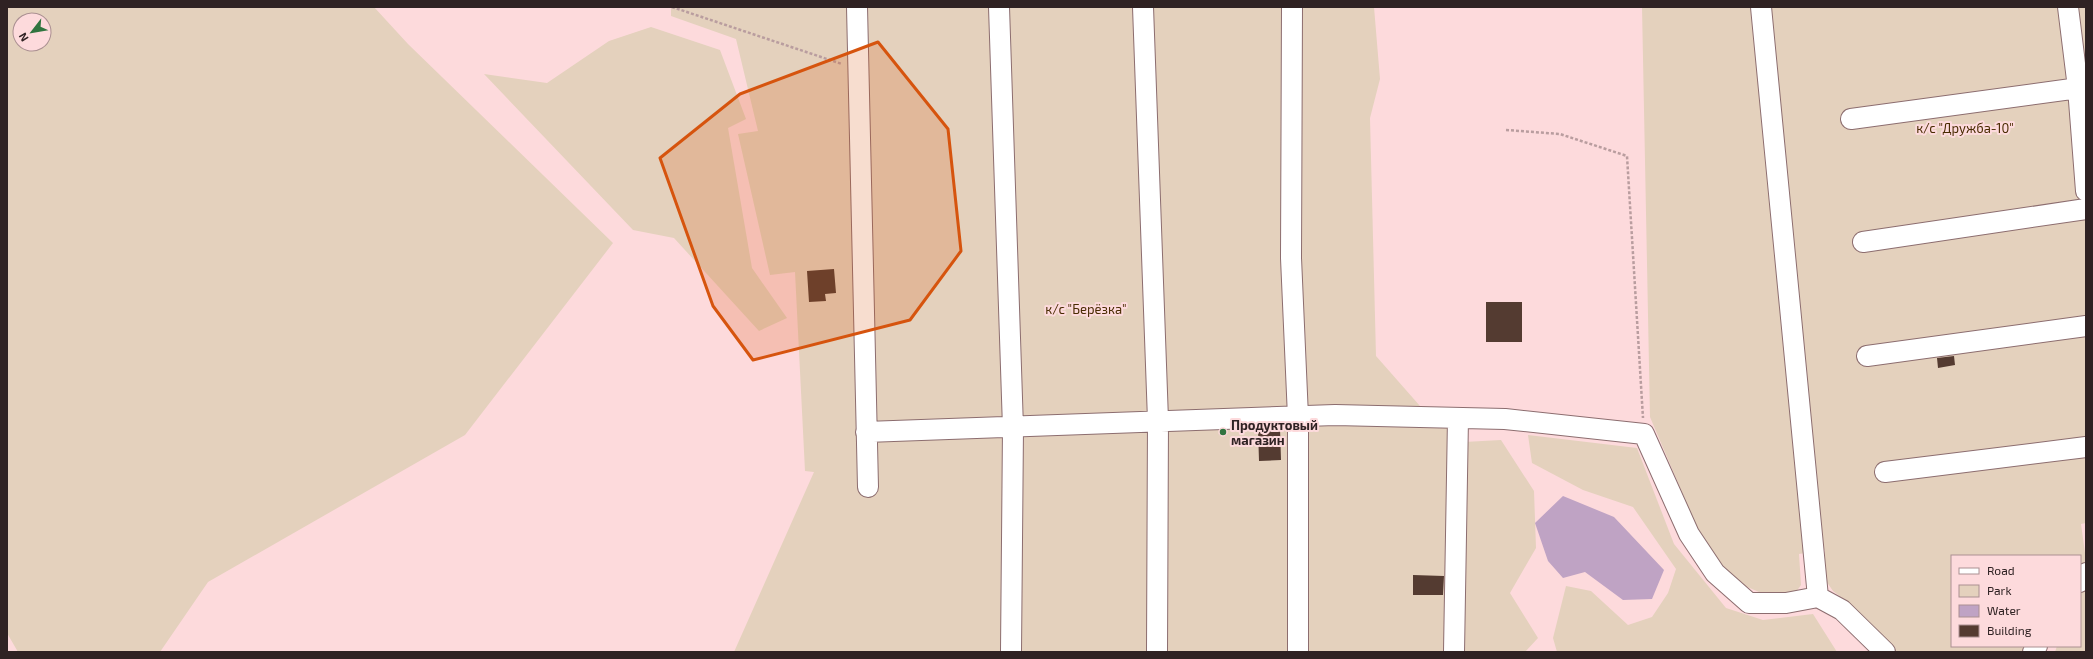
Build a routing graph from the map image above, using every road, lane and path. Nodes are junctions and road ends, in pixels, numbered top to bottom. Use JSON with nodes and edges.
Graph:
{"nodes":[{"id":1,"x":672,"y":7,"type":"edge"},
{"id":2,"x":857,"y":7,"type":"edge"},
{"id":3,"x":999,"y":7,"type":"edge"},
{"id":4,"x":1144,"y":7,"type":"edge"},
{"id":5,"x":1292,"y":7,"type":"edge"},
{"id":6,"x":1761,"y":7,"type":"edge"},
{"id":7,"x":2068,"y":7,"type":"edge"},
{"id":8,"x":858,"y":70,"type":"junction"},
{"id":9,"x":2082,"y":88,"type":"edge"},
{"id":10,"x":1851,"y":119,"type":"dead end"},
{"id":11,"x":1506,"y":130,"type":"dead end"},
{"id":12,"x":2086,"y":191,"type":"edge"},
{"id":13,"x":2086,"y":209,"type":"edge"},
{"id":14,"x":1863,"y":242,"type":"dead end"},
{"id":15,"x":2086,"y":326,"type":"edge"},
{"id":16,"x":1867,"y":356,"type":"dead end"},
{"id":17,"x":1298,"y":417,"type":"junction"},
{"id":18,"x":1462,"y":419,"type":"junction"},
{"id":19,"x":1158,"y":420,"type":"junction"},
{"id":20,"x":1013,"y":428,"type":"junction"},
{"id":21,"x":866,"y":432,"type":"junction"},
{"id":22,"x":1644,"y":434,"type":"junction"},
{"id":23,"x":2086,"y":448,"type":"edge"},
{"id":24,"x":1885,"y":472,"type":"dead end"},
{"id":25,"x":868,"y":487,"type":"dead end"},
{"id":26,"x":1818,"y":597,"type":"junction"},
{"id":27,"x":1011,"y":652,"type":"edge"},
{"id":28,"x":1157,"y":652,"type":"edge"},
{"id":29,"x":1298,"y":652,"type":"edge"},
{"id":30,"x":1454,"y":652,"type":"edge"},
{"id":31,"x":1885,"y":652,"type":"edge"}],
"edges":[{"from":1,"to":8,"type":"path"},
{"from":2,"to":8,"type":"street"},
{"from":3,"to":20,"type":"street"},
{"from":4,"to":19,"type":"street"},
{"from":5,"to":17,"type":"street"},
{"from":6,"to":26,"type":"street"},
{"from":7,"to":9,"type":"street"},
{"from":8,"to":21,"type":"street"},
{"from":9,"to":10,"type":"street"},
{"from":9,"to":12,"type":"street"},
{"from":11,"to":22,"type":"path"},
{"from":13,"to":14,"type":"street"},
{"from":15,"to":16,"type":"street"},
{"from":17,"to":18,"type":"street"},
{"from":17,"to":19,"type":"street"},
{"from":17,"to":29,"type":"street"},
{"from":18,"to":22,"type":"street"},
{"from":18,"to":30,"type":"street"},
{"from":19,"to":20,"type":"street"},
{"from":19,"to":28,"type":"street"},
{"from":20,"to":21,"type":"street"},
{"from":20,"to":27,"type":"street"},
{"from":21,"to":25,"type":"street"},
{"from":22,"to":26,"type":"street"},
{"from":23,"to":24,"type":"street"},
{"from":26,"to":31,"type":"street"}]}
